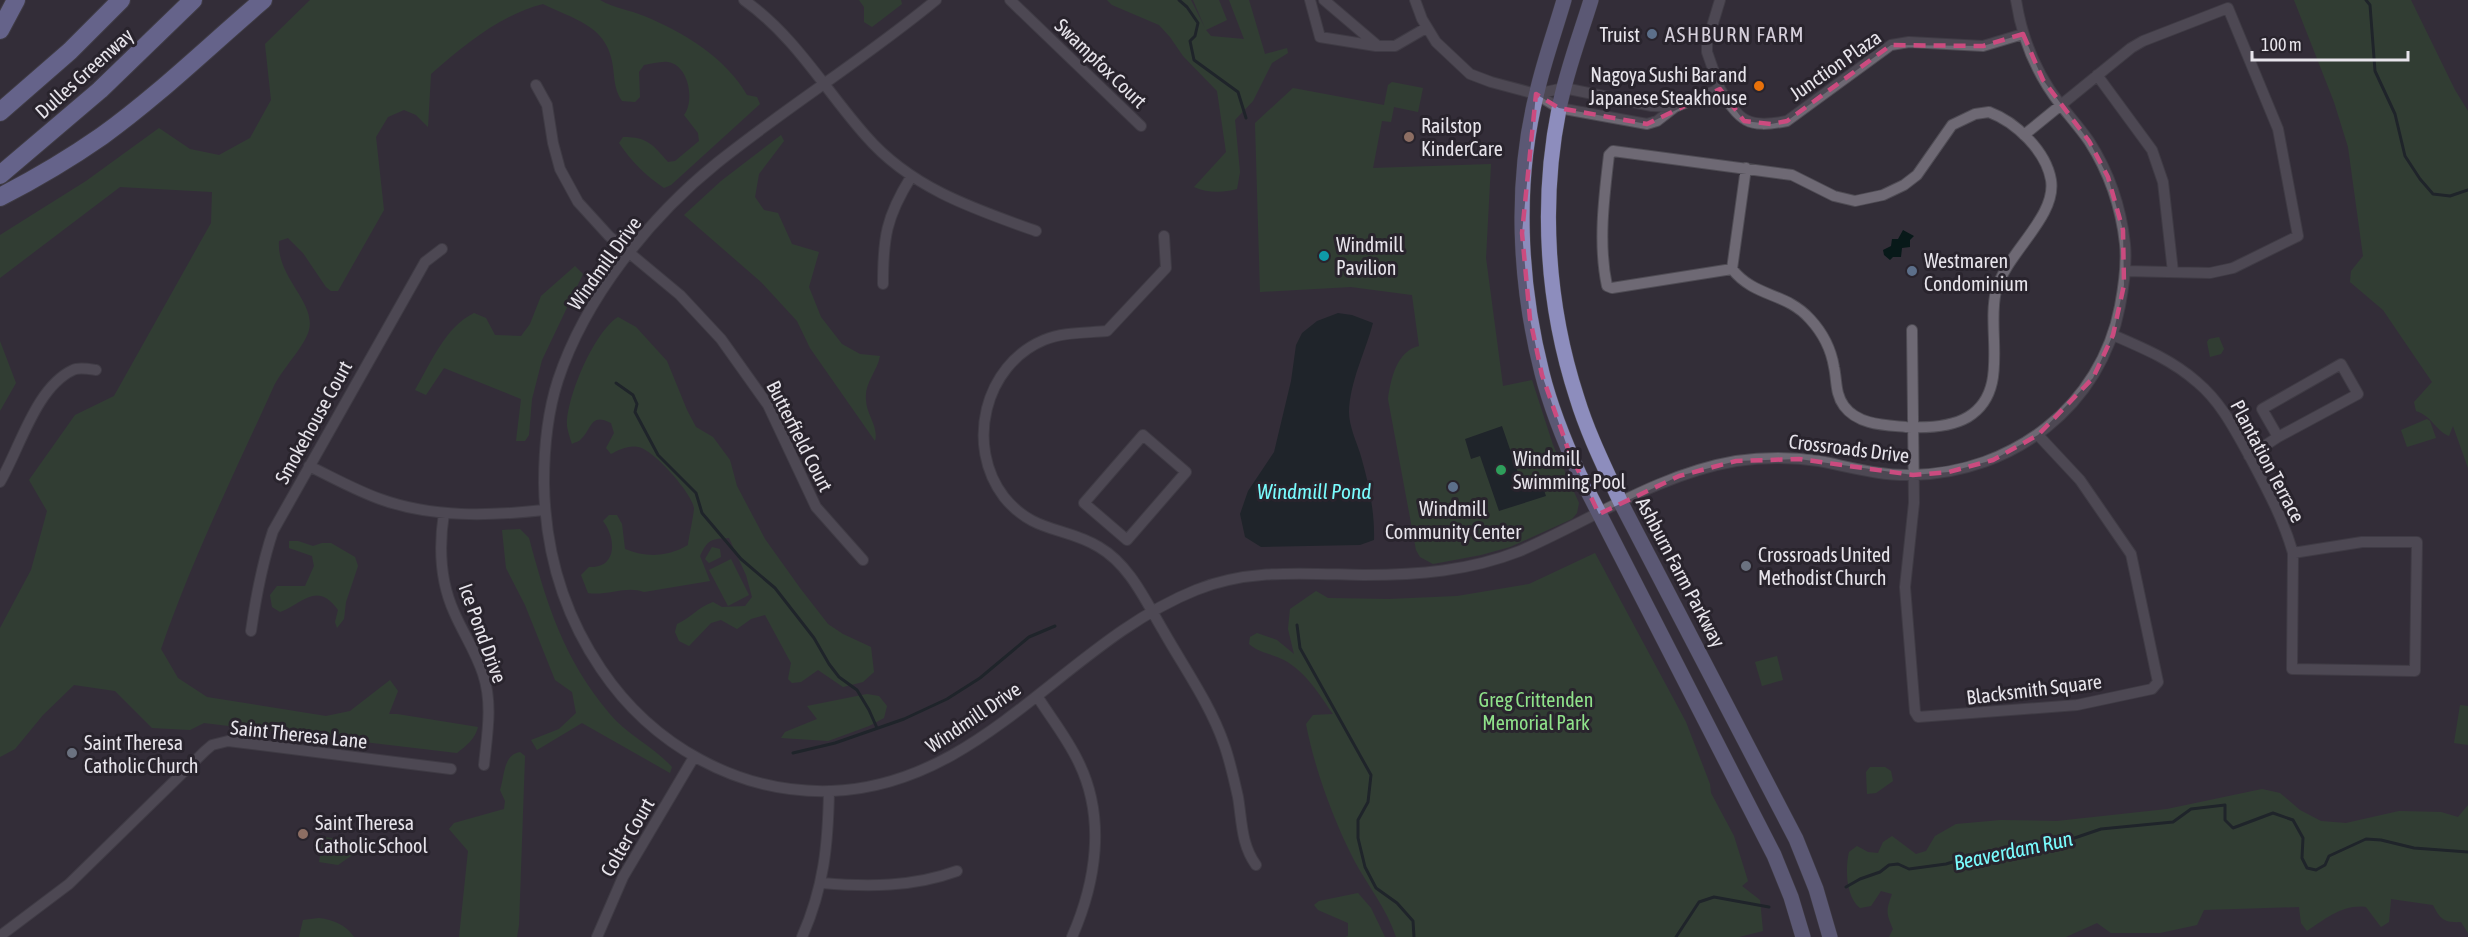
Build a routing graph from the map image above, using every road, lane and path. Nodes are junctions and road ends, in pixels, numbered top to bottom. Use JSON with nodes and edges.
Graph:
{"nodes":[{"id":1,"x":16,"y":0,"type":"edge"},
{"id":2,"x":121,"y":0,"type":"edge"},
{"id":3,"x":193,"y":0,"type":"edge"},
{"id":4,"x":262,"y":0,"type":"edge"},
{"id":5,"x":744,"y":0,"type":"edge"},
{"id":6,"x":936,"y":0,"type":"edge"},
{"id":7,"x":1010,"y":0,"type":"edge"},
{"id":8,"x":1310,"y":0,"type":"edge"},
{"id":9,"x":1324,"y":0,"type":"edge"},
{"id":10,"x":1415,"y":0,"type":"edge"},
{"id":11,"x":1564,"y":0,"type":"edge"},
{"id":12,"x":1591,"y":0,"type":"edge"},
{"id":13,"x":1720,"y":0,"type":"edge"},
{"id":14,"x":2016,"y":0,"type":"edge"},
{"id":15,"x":1426,"y":28,"type":"junction"},
{"id":16,"x":0,"y":30,"type":"edge"},
{"id":17,"x":2023,"y":34,"type":"junction"},
{"id":18,"x":1378,"y":46,"type":"junction"},
{"id":19,"x":2097,"y":75,"type":"junction"},
{"id":20,"x":825,"y":82,"type":"junction"},
{"id":21,"x":536,"y":86,"type":"dead end"},
{"id":22,"x":1564,"y":88,"type":"junction"},
{"id":23,"x":1720,"y":89,"type":"junction"},
{"id":24,"x":1536,"y":94,"type":"junction"},
{"id":25,"x":2061,"y":105,"type":"junction"},
{"id":26,"x":1675,"y":107,"type":"junction"},
{"id":27,"x":1559,"y":108,"type":"junction"},
{"id":28,"x":0,"y":112,"type":"edge"},
{"id":29,"x":1141,"y":126,"type":"dead end"},
{"id":30,"x":2024,"y":135,"type":"junction"},
{"id":31,"x":1746,"y":168,"type":"junction"},
{"id":32,"x":0,"y":175,"type":"edge"},
{"id":33,"x":911,"y":177,"type":"junction"},
{"id":34,"x":0,"y":197,"type":"edge"},
{"id":35,"x":1036,"y":231,"type":"dead end"},
{"id":36,"x":1164,"y":236,"type":"dead end"},
{"id":37,"x":442,"y":249,"type":"dead end"},
{"id":38,"x":630,"y":252,"type":"junction"},
{"id":39,"x":1732,"y":268,"type":"junction"},
{"id":40,"x":2126,"y":271,"type":"junction"},
{"id":41,"x":2173,"y":272,"type":"junction"},
{"id":42,"x":883,"y":284,"type":"dead end"},
{"id":43,"x":1912,"y":330,"type":"dead end"},
{"id":44,"x":2113,"y":335,"type":"junction"},
{"id":45,"x":96,"y":370,"type":"dead end"},
{"id":46,"x":1914,"y":427,"type":"junction"},
{"id":47,"x":2038,"y":435,"type":"junction"},
{"id":48,"x":2278,"y":437,"type":"junction"},
{"id":49,"x":2249,"y":456,"type":"junction"},
{"id":50,"x":309,"y":466,"type":"junction"},
{"id":51,"x":1913,"y":475,"type":"junction"},
{"id":52,"x":0,"y":482,"type":"edge"},
{"id":53,"x":1621,"y":503,"type":"junction"},
{"id":54,"x":544,"y":510,"type":"junction"},
{"id":55,"x":444,"y":513,"type":"junction"},
{"id":56,"x":1599,"y":513,"type":"junction"},
{"id":57,"x":1127,"y":540,"type":"junction"},
{"id":58,"x":2293,"y":553,"type":"junction"},
{"id":59,"x":1113,"y":556,"type":"junction"},
{"id":60,"x":863,"y":560,"type":"dead end"},
{"id":61,"x":1152,"y":612,"type":"junction"},
{"id":62,"x":251,"y":631,"type":"dead end"},
{"id":63,"x":1036,"y":696,"type":"junction"},
{"id":64,"x":694,"y":757,"type":"junction"},
{"id":65,"x":484,"y":765,"type":"dead end"},
{"id":66,"x":451,"y":769,"type":"dead end"},
{"id":67,"x":829,"y":791,"type":"junction"},
{"id":68,"x":1256,"y":865,"type":"dead end"},
{"id":69,"x":957,"y":871,"type":"dead end"},
{"id":70,"x":822,"y":883,"type":"junction"},
{"id":71,"x":0,"y":936,"type":"edge"},
{"id":72,"x":597,"y":937,"type":"edge"},
{"id":73,"x":802,"y":937,"type":"edge"},
{"id":74,"x":1072,"y":937,"type":"edge"},
{"id":75,"x":1803,"y":937,"type":"edge"},
{"id":76,"x":1830,"y":937,"type":"edge"}],
"edges":[{"from":1,"to":16,"type":"highway"},
{"from":2,"to":28,"type":"highway","name":"Dulles Greenway"},
{"from":3,"to":32,"type":"highway","name":"Dulles Greenway"},
{"from":4,"to":34,"type":"highway"},
{"from":5,"to":20,"type":"street"},
{"from":6,"to":20,"type":"street","name":"Windmill Drive"},
{"from":7,"to":29,"type":"street","name":"Swampfox Court"},
{"from":8,"to":18,"type":"street"},
{"from":9,"to":18,"type":"street"},
{"from":10,"to":15,"type":"street"},
{"from":11,"to":24,"type":"main road"},
{"from":12,"to":22,"type":"main road","name":"Ashburn Farm Parkway"},
{"from":13,"to":23,"type":"street","name":"Junction Plaza"},
{"from":14,"to":17,"type":"street","name":"Crossroads Drive"},
{"from":15,"to":18,"type":"street"},
{"from":15,"to":24,"type":"street"},
{"from":17,"to":23,"type":"street","name":"Junction Plaza"},
{"from":17,"to":25,"type":"street","name":"Crossroads Drive"},
{"from":19,"to":25,"type":"street"},
{"from":19,"to":41,"type":"street"},
{"from":19,"to":41,"type":"street"},
{"from":20,"to":33,"type":"street"},
{"from":20,"to":38,"type":"street","name":"Windmill Drive"},
{"from":21,"to":38,"type":"street","name":"Butterfield Court"},
{"from":22,"to":24,"type":"street"},
{"from":22,"to":26,"type":"street"},
{"from":22,"to":27,"type":"main road","name":"Ashburn Farm Parkway"},
{"from":23,"to":26,"type":"street"},
{"from":24,"to":27,"type":"street"},
{"from":24,"to":56,"type":"main road"},
{"from":25,"to":30,"type":"street"},
{"from":25,"to":40,"type":"street","name":"Crossroads Drive"},
{"from":26,"to":27,"type":"street"},
{"from":27,"to":53,"type":"main road","name":"Ashburn Farm Parkway"},
{"from":30,"to":31,"type":"street"},
{"from":30,"to":46,"type":"street"},
{"from":31,"to":39,"type":"street"},
{"from":31,"to":39,"type":"street"},
{"from":33,"to":35,"type":"street"},
{"from":33,"to":42,"type":"street"},
{"from":36,"to":59,"type":"street"},
{"from":37,"to":50,"type":"street","name":"Smokehouse Court"},
{"from":38,"to":54,"type":"street","name":"Windmill Drive"},
{"from":38,"to":60,"type":"street","name":"Butterfield Court"},
{"from":39,"to":46,"type":"street"},
{"from":40,"to":41,"type":"street"},
{"from":40,"to":44,"type":"street","name":"Crossroads Drive"},
{"from":43,"to":46,"type":"street","name":"Blacksmith Square"},
{"from":44,"to":47,"type":"street","name":"Crossroads Drive"},
{"from":44,"to":49,"type":"street","name":"Plantation Terrace"},
{"from":45,"to":52,"type":"street"},
{"from":46,"to":51,"type":"street","name":"Blacksmith Square"},
{"from":47,"to":51,"type":"street","name":"Crossroads Drive"},
{"from":47,"to":51,"type":"street","name":"Blacksmith Square"},
{"from":48,"to":48,"type":"street"},
{"from":48,"to":49,"type":"street"},
{"from":49,"to":58,"type":"street","name":"Plantation Terrace"},
{"from":50,"to":55,"type":"street"},
{"from":50,"to":62,"type":"street","name":"Smokehouse Court"},
{"from":51,"to":53,"type":"street","name":"Crossroads Drive"},
{"from":53,"to":56,"type":"street","name":"Crossroads Drive"},
{"from":53,"to":76,"type":"main road","name":"Ashburn Farm Parkway"},
{"from":54,"to":55,"type":"street"},
{"from":54,"to":64,"type":"street","name":"Windmill Drive"},
{"from":55,"to":65,"type":"street","name":"Ice Pond Drive"},
{"from":56,"to":61,"type":"street","name":"Windmill Drive"},
{"from":56,"to":75,"type":"main road"},
{"from":57,"to":57,"type":"street"},
{"from":57,"to":59,"type":"street"},
{"from":58,"to":58,"type":"street","name":"Plantation Terrace"},
{"from":59,"to":61,"type":"street"},
{"from":61,"to":63,"type":"street","name":"Windmill Drive"},
{"from":61,"to":68,"type":"street"},
{"from":63,"to":67,"type":"street","name":"Windmill Drive"},
{"from":63,"to":74,"type":"street"},
{"from":64,"to":67,"type":"street","name":"Windmill Drive"},
{"from":64,"to":72,"type":"street","name":"Colter Court"},
{"from":66,"to":71,"type":"street","name":"Saint Theresa Lane"},
{"from":67,"to":70,"type":"street"},
{"from":69,"to":70,"type":"street"},
{"from":70,"to":73,"type":"street"}]}
